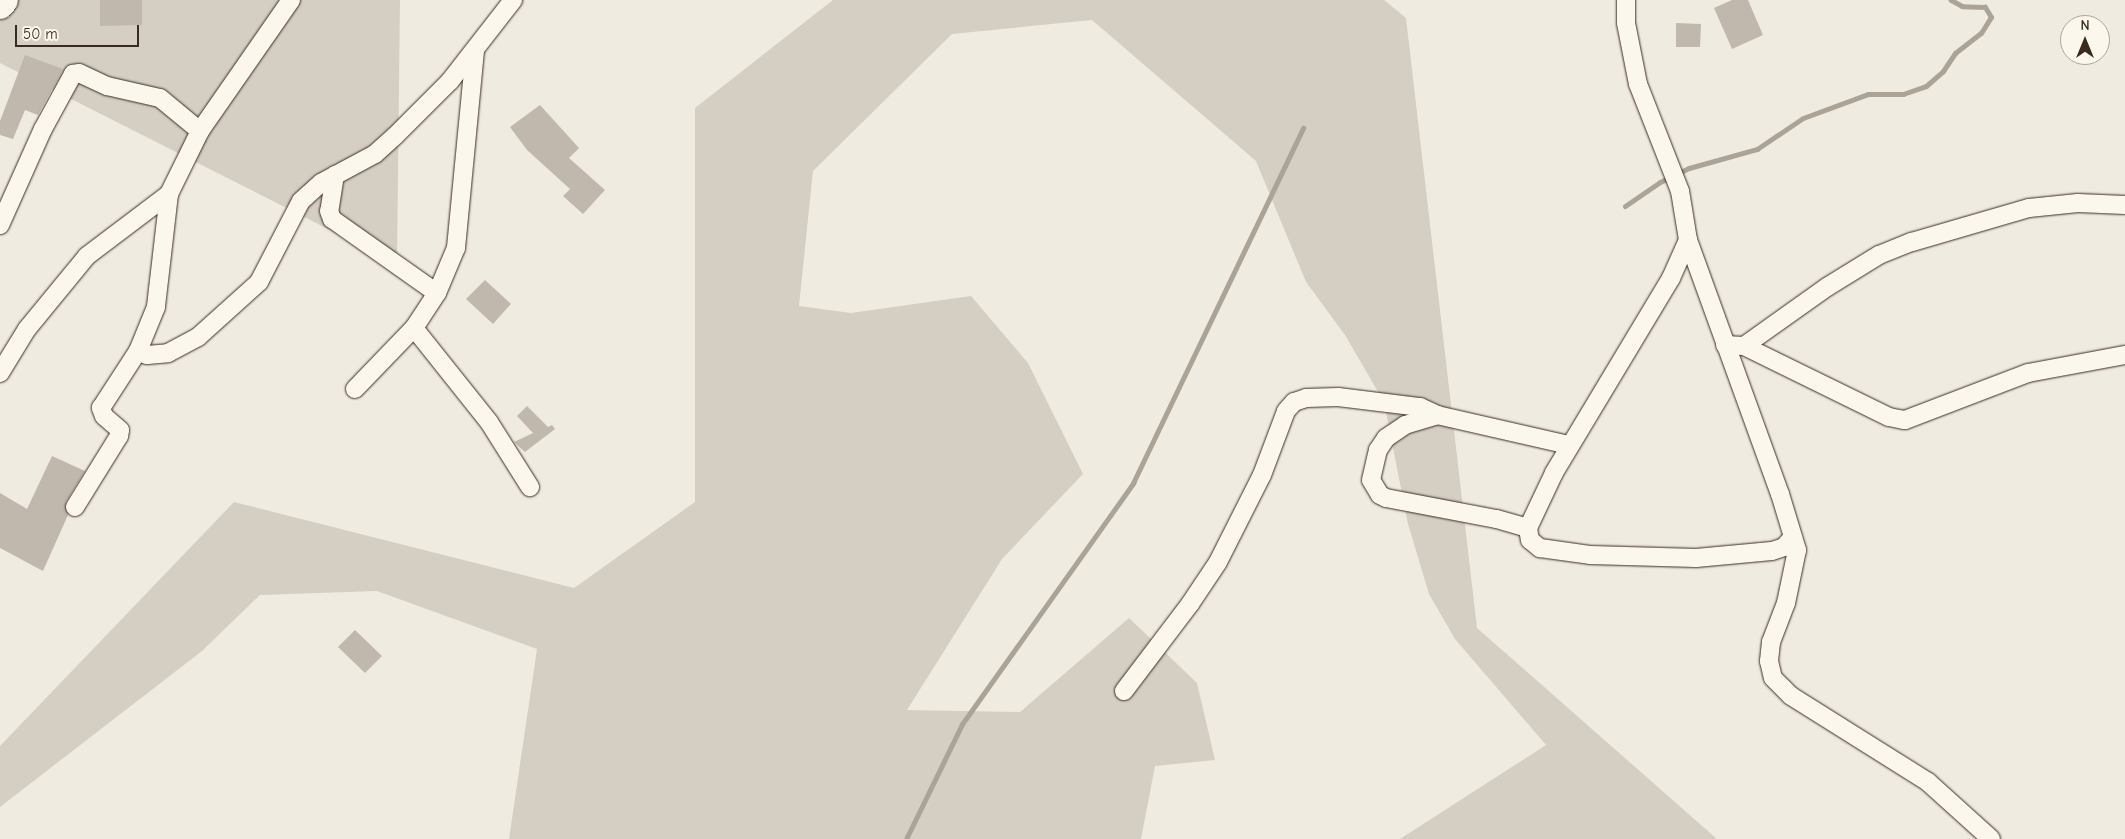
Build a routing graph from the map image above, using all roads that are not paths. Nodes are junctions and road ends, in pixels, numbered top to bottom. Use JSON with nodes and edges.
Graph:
{"nodes":[{"id":1,"x":4,"y":0,"type":"edge"},
{"id":2,"x":291,"y":0,"type":"edge"},
{"id":3,"x":513,"y":0,"type":"edge"},
{"id":4,"x":1626,"y":0,"type":"edge"},
{"id":5,"x":0,"y":5,"type":"edge"},
{"id":6,"x":474,"y":50,"type":"junction"},
{"id":7,"x":200,"y":131,"type":"junction"},
{"id":8,"x":335,"y":175,"type":"junction"},
{"id":9,"x":169,"y":194,"type":"junction"},
{"id":10,"x":2125,"y":205,"type":"edge"},
{"id":11,"x":0,"y":225,"type":"edge"},
{"id":12,"x":1688,"y":240,"type":"junction"},
{"id":13,"x":437,"y":293,"type":"junction"},
{"id":14,"x":414,"y":328,"type":"junction"},
{"id":15,"x":1725,"y":344,"type":"junction"},
{"id":16,"x":1744,"y":346,"type":"junction"},
{"id":17,"x":138,"y":350,"type":"junction"},
{"id":18,"x":2125,"y":355,"type":"edge"},
{"id":19,"x":0,"y":373,"type":"edge"},
{"id":20,"x":354,"y":389,"type":"dead end"},
{"id":21,"x":1437,"y":414,"type":"junction"},
{"id":22,"x":1569,"y":445,"type":"junction"},
{"id":23,"x":530,"y":488,"type":"dead end"},
{"id":24,"x":75,"y":507,"type":"dead end"},
{"id":25,"x":1528,"y":528,"type":"junction"},
{"id":26,"x":1793,"y":537,"type":"junction"},
{"id":27,"x":1124,"y":691,"type":"dead end"},
{"id":28,"x":1991,"y":839,"type":"edge"}],
"edges":[{"from":1,"to":5,"type":"highway"},
{"from":2,"to":7,"type":"street"},
{"from":3,"to":6,"type":"street"},
{"from":4,"to":12,"type":"street"},
{"from":6,"to":8,"type":"street"},
{"from":6,"to":13,"type":"street"},
{"from":7,"to":9,"type":"street"},
{"from":7,"to":11,"type":"street"},
{"from":8,"to":13,"type":"street"},
{"from":8,"to":17,"type":"street"},
{"from":9,"to":17,"type":"street"},
{"from":9,"to":19,"type":"street"},
{"from":10,"to":16,"type":"street"},
{"from":12,"to":15,"type":"street"},
{"from":12,"to":22,"type":"street"},
{"from":13,"to":14,"type":"street"},
{"from":14,"to":20,"type":"street"},
{"from":14,"to":23,"type":"street"},
{"from":15,"to":16,"type":"street"},
{"from":15,"to":26,"type":"street"},
{"from":16,"to":18,"type":"street"},
{"from":17,"to":24,"type":"street"},
{"from":21,"to":22,"type":"street"},
{"from":21,"to":25,"type":"street"},
{"from":21,"to":27,"type":"street"},
{"from":22,"to":25,"type":"street"},
{"from":25,"to":26,"type":"street"},
{"from":26,"to":28,"type":"street"}]}
